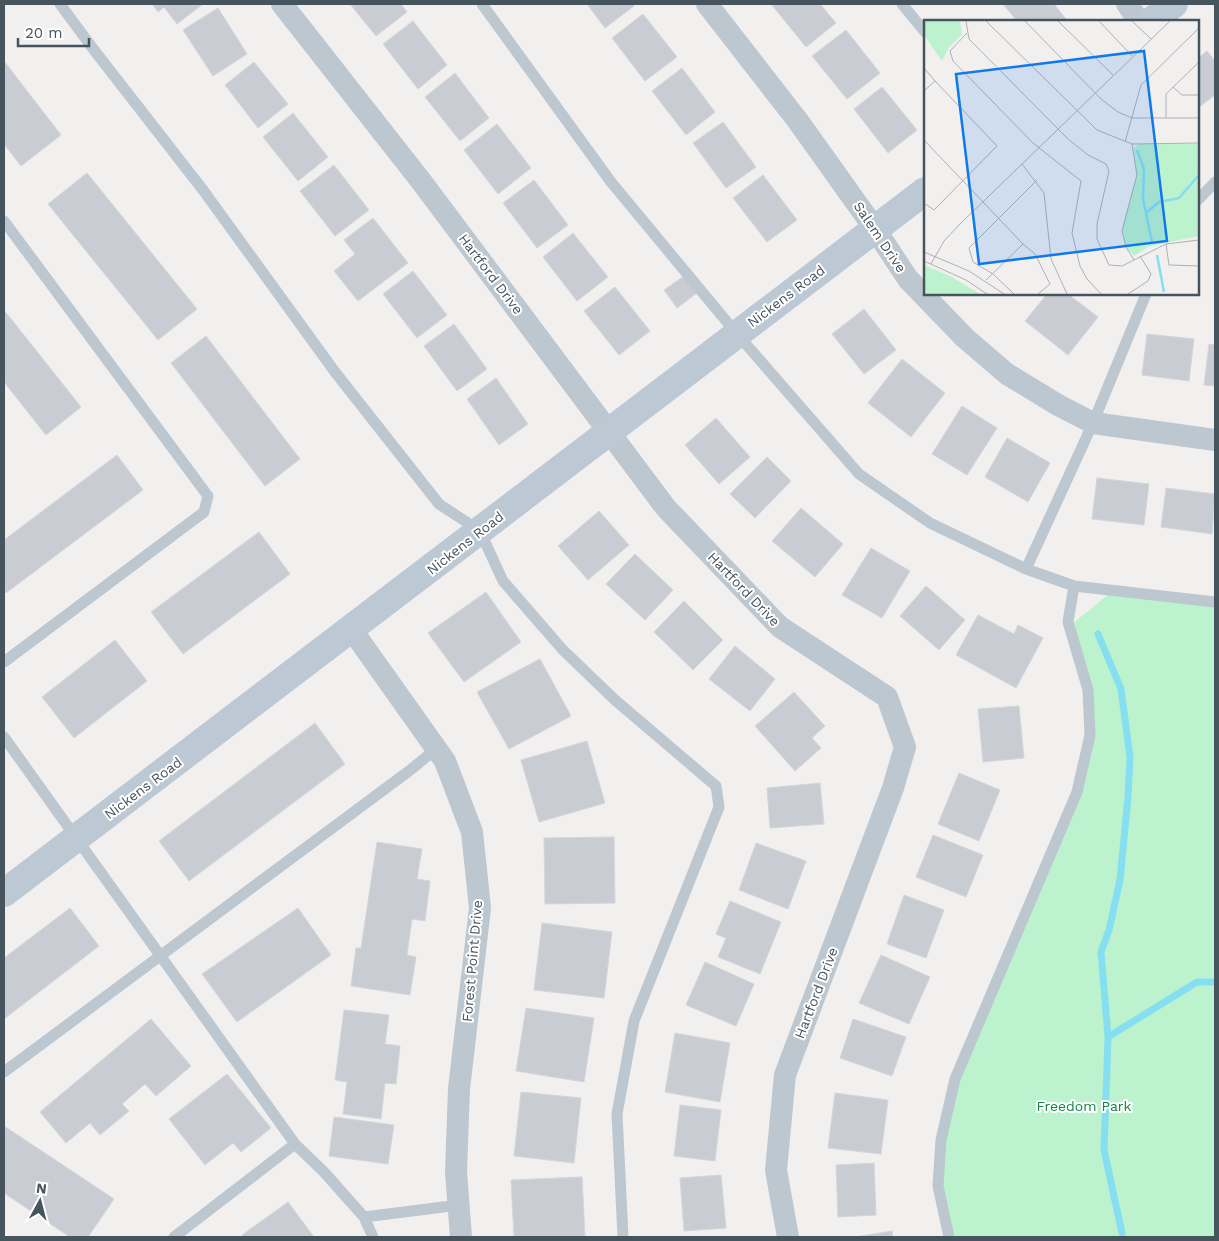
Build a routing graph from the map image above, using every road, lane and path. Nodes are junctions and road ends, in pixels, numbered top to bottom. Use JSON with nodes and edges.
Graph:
{"nodes":[{"id":1,"x":60,"y":4,"type":"edge"},
{"id":2,"x":282,"y":4,"type":"edge"},
{"id":3,"x":482,"y":4,"type":"edge"},
{"id":4,"x":707,"y":4,"type":"edge"},
{"id":5,"x":902,"y":4,"type":"edge"},
{"id":6,"x":1127,"y":4,"type":"edge"},
{"id":7,"x":1174,"y":4,"type":"edge"},
{"id":8,"x":1138,"y":20,"type":"edge"},
{"id":9,"x":1151,"y":20,"type":"edge"},
{"id":10,"x":924,"y":31,"type":"edge"},
{"id":11,"x":1215,"y":182,"type":"edge"},
{"id":12,"x":924,"y":192,"type":"edge"},
{"id":13,"x":1199,"y":199,"type":"edge"},
{"id":14,"x":4,"y":221,"type":"edge"},
{"id":15,"x":875,"y":229,"type":"junction"},
{"id":16,"x":1146,"y":295,"type":"edge"},
{"id":17,"x":737,"y":334,"type":"junction"},
{"id":18,"x":1093,"y":423,"type":"junction"},
{"id":19,"x":609,"y":431,"type":"junction"},
{"id":20,"x":1215,"y":440,"type":"edge"},
{"id":21,"x":480,"y":531,"type":"junction"},
{"id":22,"x":1026,"y":569,"type":"junction"},
{"id":23,"x":1074,"y":586,"type":"junction"},
{"id":24,"x":1215,"y":602,"type":"edge"},
{"id":25,"x":352,"y":630,"type":"junction"},
{"id":26,"x":4,"y":662,"type":"edge"},
{"id":27,"x":4,"y":737,"type":"edge"},
{"id":28,"x":436,"y":749,"type":"junction"},
{"id":29,"x":77,"y":838,"type":"junction"},
{"id":30,"x":4,"y":893,"type":"edge"},
{"id":31,"x":160,"y":955,"type":"junction"},
{"id":32,"x":4,"y":1072,"type":"edge"},
{"id":33,"x":295,"y":1144,"type":"junction"},
{"id":34,"x":459,"y":1205,"type":"junction"},
{"id":35,"x":364,"y":1217,"type":"junction"},
{"id":36,"x":174,"y":1237,"type":"edge"},
{"id":37,"x":373,"y":1237,"type":"edge"},
{"id":38,"x":461,"y":1237,"type":"edge"},
{"id":39,"x":623,"y":1237,"type":"edge"},
{"id":40,"x":788,"y":1237,"type":"edge"},
{"id":41,"x":949,"y":1237,"type":"edge"}],
"edges":[{"from":1,"to":21,"type":"lane"},
{"from":2,"to":19,"type":"street","name":"Hartford Drive"},
{"from":3,"to":17,"type":"lane"},
{"from":4,"to":15,"type":"street","name":"Salem Drive"},
{"from":5,"to":10,"type":"lane"},
{"from":6,"to":8,"type":"street"},
{"from":7,"to":9,"type":"street"},
{"from":11,"to":13,"type":"lane"},
{"from":12,"to":15,"type":"street","name":"Nickens Road"},
{"from":14,"to":26,"type":"lane"},
{"from":15,"to":17,"type":"street","name":"Nickens Road"},
{"from":15,"to":18,"type":"street","name":"Salem Drive"},
{"from":16,"to":18,"type":"lane"},
{"from":17,"to":19,"type":"street","name":"Nickens Road"},
{"from":17,"to":22,"type":"lane"},
{"from":18,"to":20,"type":"street","name":"Salem Drive"},
{"from":18,"to":22,"type":"lane"},
{"from":19,"to":21,"type":"street","name":"Nickens Road"},
{"from":19,"to":40,"type":"street","name":"Hartford Drive"},
{"from":21,"to":25,"type":"street","name":"Nickens Road"},
{"from":21,"to":39,"type":"lane"},
{"from":22,"to":23,"type":"lane"},
{"from":23,"to":24,"type":"lane"},
{"from":23,"to":41,"type":"lane"},
{"from":25,"to":28,"type":"street","name":"Forest Point Drive"},
{"from":25,"to":29,"type":"street","name":"Nickens Road"},
{"from":27,"to":29,"type":"lane"},
{"from":28,"to":31,"type":"lane"},
{"from":28,"to":34,"type":"street","name":"Forest Point Drive"},
{"from":29,"to":30,"type":"street","name":"Nickens Road"},
{"from":29,"to":31,"type":"lane"},
{"from":31,"to":32,"type":"lane"},
{"from":31,"to":33,"type":"lane"},
{"from":33,"to":35,"type":"lane"},
{"from":33,"to":36,"type":"lane"},
{"from":34,"to":35,"type":"lane"},
{"from":34,"to":38,"type":"street","name":"Forest Point Drive"},
{"from":35,"to":37,"type":"lane"}]}
